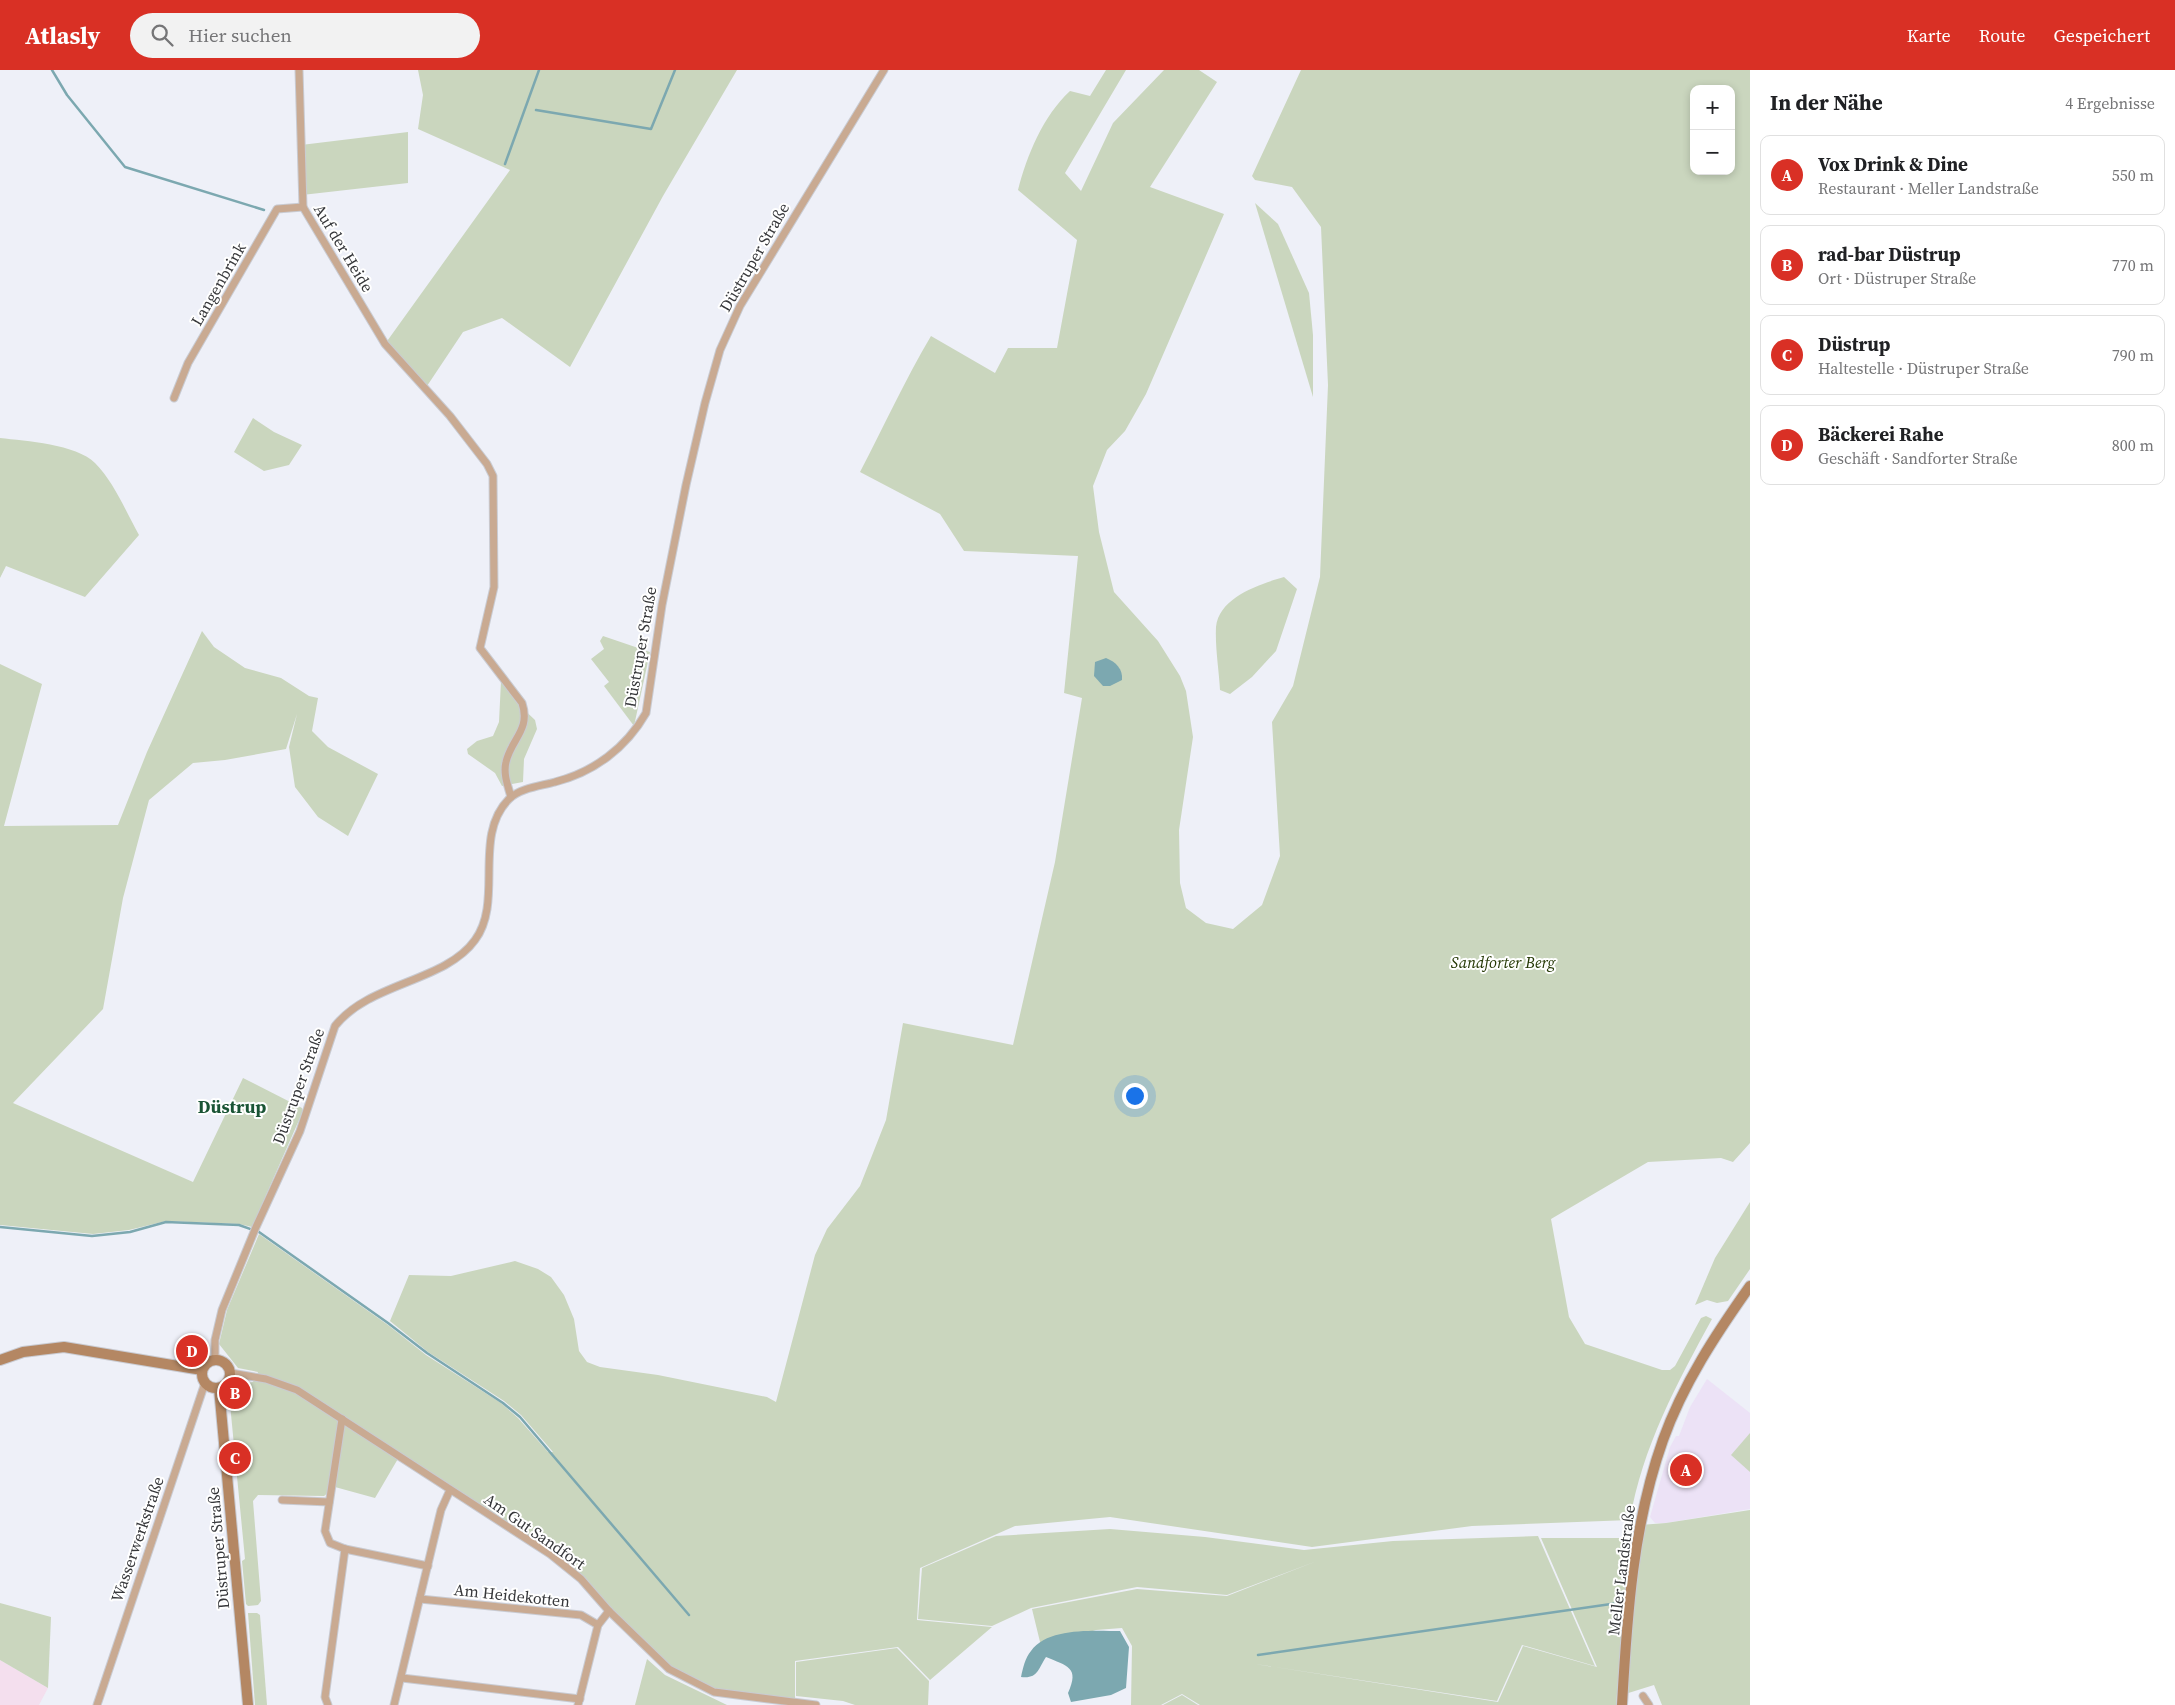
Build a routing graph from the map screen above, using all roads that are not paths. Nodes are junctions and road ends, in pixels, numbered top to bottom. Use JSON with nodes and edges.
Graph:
{"nodes":[{"id":1,"x":299,"y":70,"type":"edge"},
{"id":2,"x":884,"y":70,"type":"edge"},
{"id":3,"x":303,"y":207,"type":"junction"},
{"id":4,"x":174,"y":398,"type":"dead end"},
{"id":5,"x":511,"y":797,"type":"junction"},
{"id":6,"x":1750,"y":1286,"type":"edge"},
{"id":7,"x":215,"y":1359,"type":"junction"},
{"id":8,"x":0,"y":1360,"type":"edge"},
{"id":9,"x":202,"y":1370,"type":"junction"},
{"id":10,"x":231,"y":1373,"type":"junction"},
{"id":11,"x":205,"y":1383,"type":"junction"},
{"id":12,"x":220,"y":1388,"type":"junction"},
{"id":13,"x":342,"y":1419,"type":"junction"},
{"id":14,"x":450,"y":1490,"type":"junction"},
{"id":15,"x":282,"y":1500,"type":"dead end"},
{"id":16,"x":329,"y":1502,"type":"junction"},
{"id":17,"x":345,"y":1549,"type":"junction"},
{"id":18,"x":428,"y":1566,"type":"junction"},
{"id":19,"x":420,"y":1599,"type":"junction"},
{"id":20,"x":609,"y":1611,"type":"junction"},
{"id":21,"x":598,"y":1624,"type":"junction"},
{"id":22,"x":402,"y":1678,"type":"junction"},
{"id":23,"x":1642,"y":1696,"type":"dead end"},
{"id":24,"x":579,"y":1702,"type":"edge"},
{"id":25,"x":97,"y":1705,"type":"edge"},
{"id":26,"x":248,"y":1705,"type":"edge"},
{"id":27,"x":328,"y":1705,"type":"edge"},
{"id":28,"x":394,"y":1705,"type":"edge"},
{"id":29,"x":816,"y":1705,"type":"edge"},
{"id":30,"x":1622,"y":1705,"type":"edge"},
{"id":31,"x":1649,"y":1705,"type":"edge"}],
"edges":[{"from":1,"to":3,"type":"street","name":"Auf der Heide"},
{"from":2,"to":5,"type":"street","name":"Düstruper Straße"},
{"from":3,"to":4,"type":"street","name":"Langenbrink"},
{"from":3,"to":5,"type":"street","name":"Auf der Heide"},
{"from":5,"to":7,"type":"street","name":"Düstruper Straße"},
{"from":6,"to":30,"type":"street","name":"Meller Landstraße"},
{"from":7,"to":9,"type":"street"},
{"from":7,"to":10,"type":"street"},
{"from":8,"to":9,"type":"street"},
{"from":9,"to":11,"type":"street"},
{"from":10,"to":12,"type":"street"},
{"from":10,"to":13,"type":"street","name":"Am Gut Sandfort"},
{"from":11,"to":12,"type":"street"},
{"from":11,"to":25,"type":"street","name":"Wasserwerkstraße"},
{"from":12,"to":26,"type":"street","name":"Düstruper Straße"},
{"from":13,"to":14,"type":"street","name":"Am Gut Sandfort"},
{"from":13,"to":16,"type":"street"},
{"from":14,"to":18,"type":"street"},
{"from":14,"to":20,"type":"street","name":"Am Gut Sandfort"},
{"from":15,"to":16,"type":"street"},
{"from":16,"to":17,"type":"street"},
{"from":17,"to":18,"type":"street"},
{"from":17,"to":27,"type":"street"},
{"from":18,"to":19,"type":"street"},
{"from":19,"to":21,"type":"street","name":"Am Heidekotten"},
{"from":19,"to":22,"type":"street"},
{"from":20,"to":21,"type":"street"},
{"from":20,"to":29,"type":"street","name":"Am Gut Sandfort"},
{"from":21,"to":24,"type":"street"},
{"from":22,"to":24,"type":"street"},
{"from":22,"to":28,"type":"street"},
{"from":23,"to":31,"type":"street"}]}
